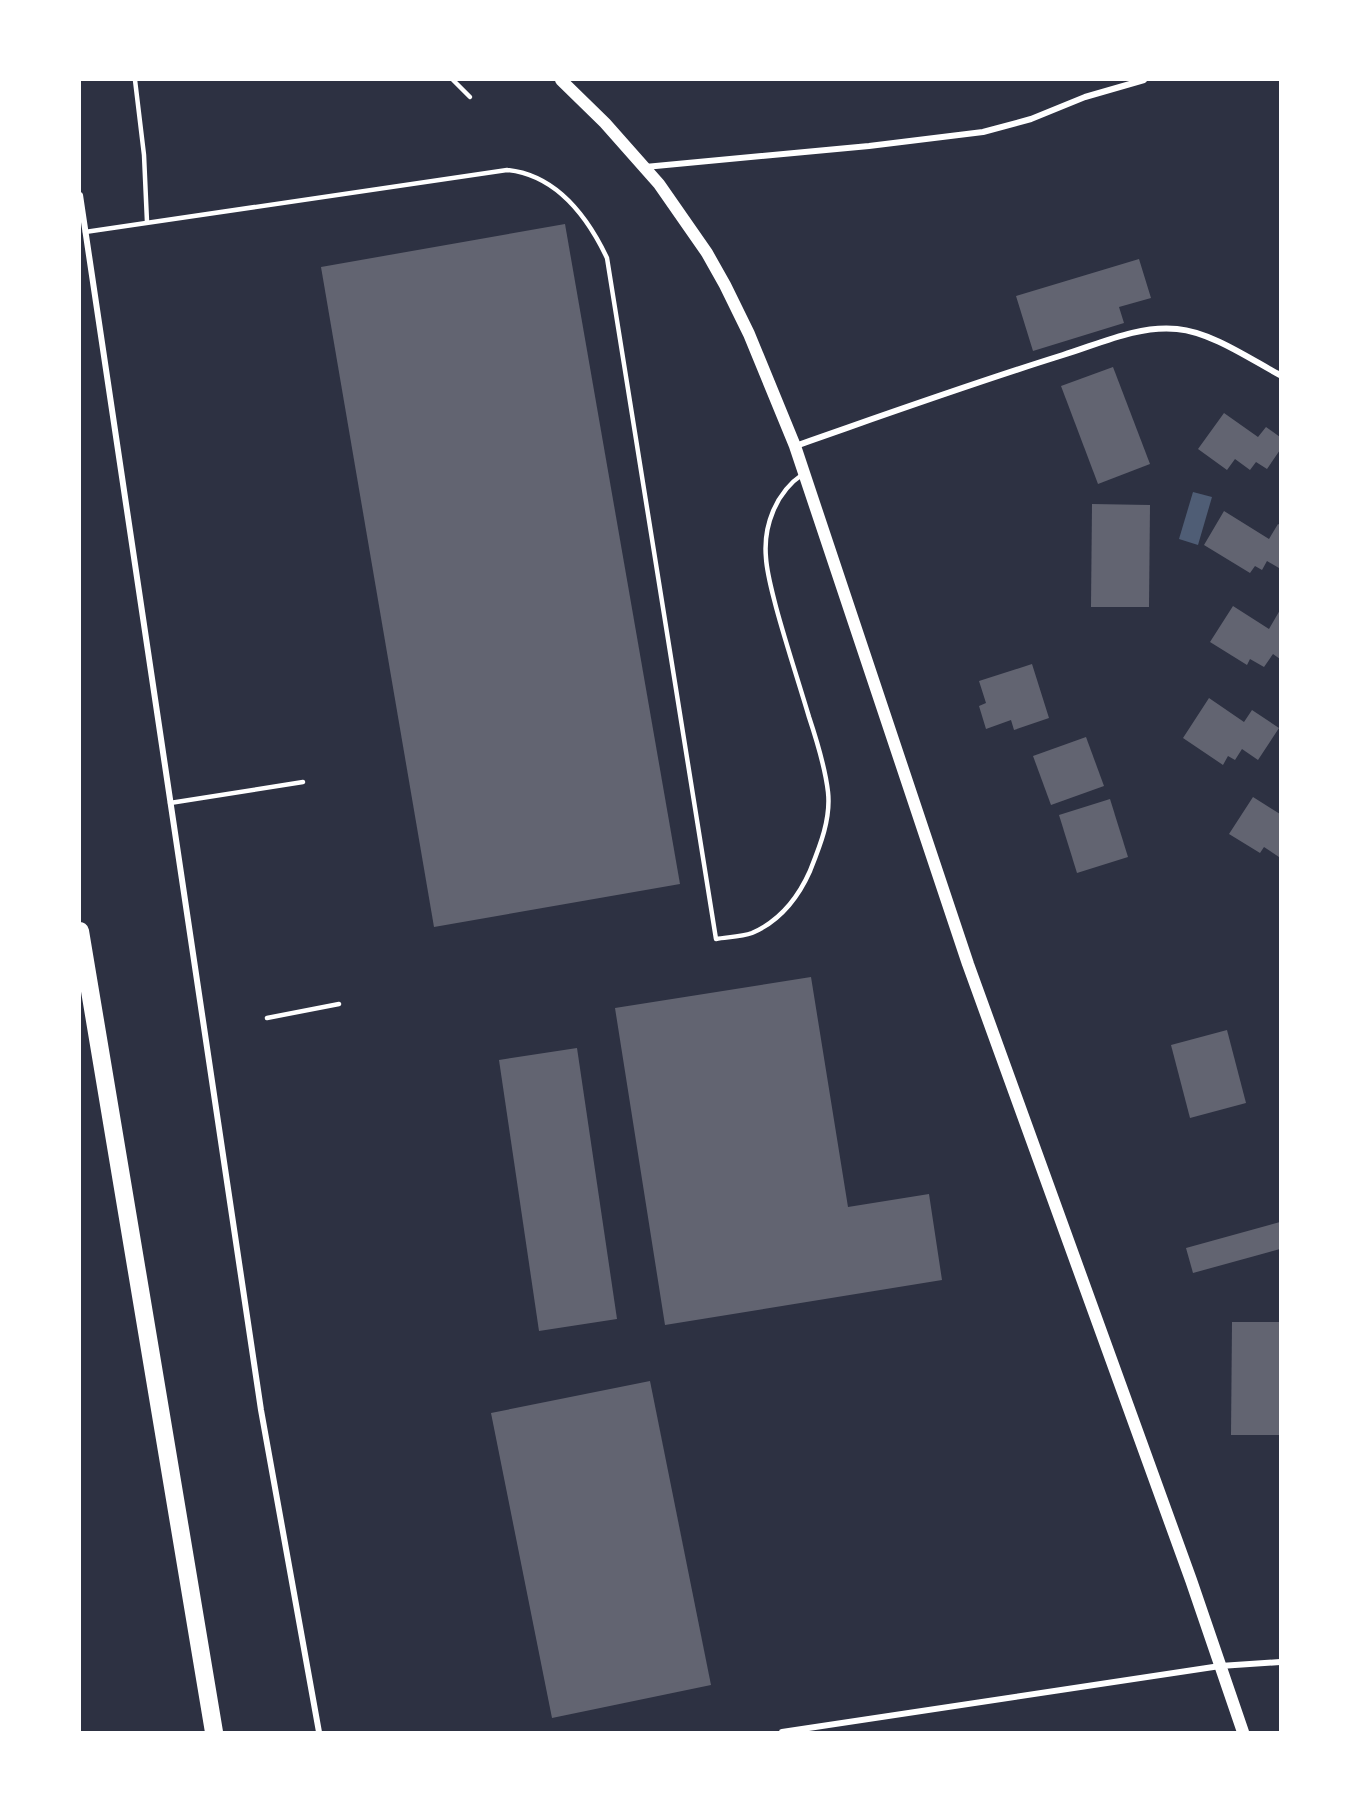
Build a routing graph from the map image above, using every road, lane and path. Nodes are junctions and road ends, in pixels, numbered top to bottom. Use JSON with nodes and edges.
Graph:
{"nodes":[{"id":1,"x":135,"y":80,"type":"edge"},
{"id":2,"x":453,"y":80,"type":"edge"},
{"id":3,"x":561,"y":80,"type":"edge"},
{"id":4,"x":1144,"y":80,"type":"edge"},
{"id":5,"x":470,"y":97,"type":"dead end"},
{"id":6,"x":645,"y":167,"type":"junction"},
{"id":7,"x":80,"y":195,"type":"edge"},
{"id":8,"x":147,"y":222,"type":"junction"},
{"id":9,"x":85,"y":232,"type":"junction"},
{"id":10,"x":1281,"y":375,"type":"edge"},
{"id":11,"x":795,"y":446,"type":"junction"},
{"id":12,"x":804,"y":473,"type":"junction"},
{"id":13,"x":303,"y":782,"type":"dead end"},
{"id":14,"x":170,"y":802,"type":"junction"},
{"id":15,"x":80,"y":932,"type":"edge"},
{"id":16,"x":339,"y":1004,"type":"dead end"},
{"id":17,"x":267,"y":1018,"type":"dead end"},
{"id":18,"x":1281,"y":1662,"type":"edge"},
{"id":19,"x":1220,"y":1666,"type":"junction"},
{"id":20,"x":214,"y":1732,"type":"edge"},
{"id":21,"x":319,"y":1732,"type":"edge"},
{"id":22,"x":782,"y":1732,"type":"edge"},
{"id":23,"x":1243,"y":1732,"type":"edge"}],
"edges":[{"from":1,"to":8,"type":"lane"},
{"from":2,"to":5,"type":"lane"},
{"from":3,"to":6,"type":"main road"},
{"from":4,"to":6,"type":"street"},
{"from":6,"to":11,"type":"main road"},
{"from":7,"to":9,"type":"street"},
{"from":8,"to":9,"type":"lane"},
{"from":8,"to":12,"type":"lane"},
{"from":9,"to":14,"type":"street"},
{"from":10,"to":11,"type":"street"},
{"from":11,"to":12,"type":"main road"},
{"from":12,"to":19,"type":"main road"},
{"from":13,"to":14,"type":"lane"},
{"from":14,"to":21,"type":"street"},
{"from":15,"to":20,"type":"highway"},
{"from":16,"to":17,"type":"lane"},
{"from":18,"to":19,"type":"street"},
{"from":19,"to":22,"type":"street"},
{"from":19,"to":23,"type":"main road"}]}
